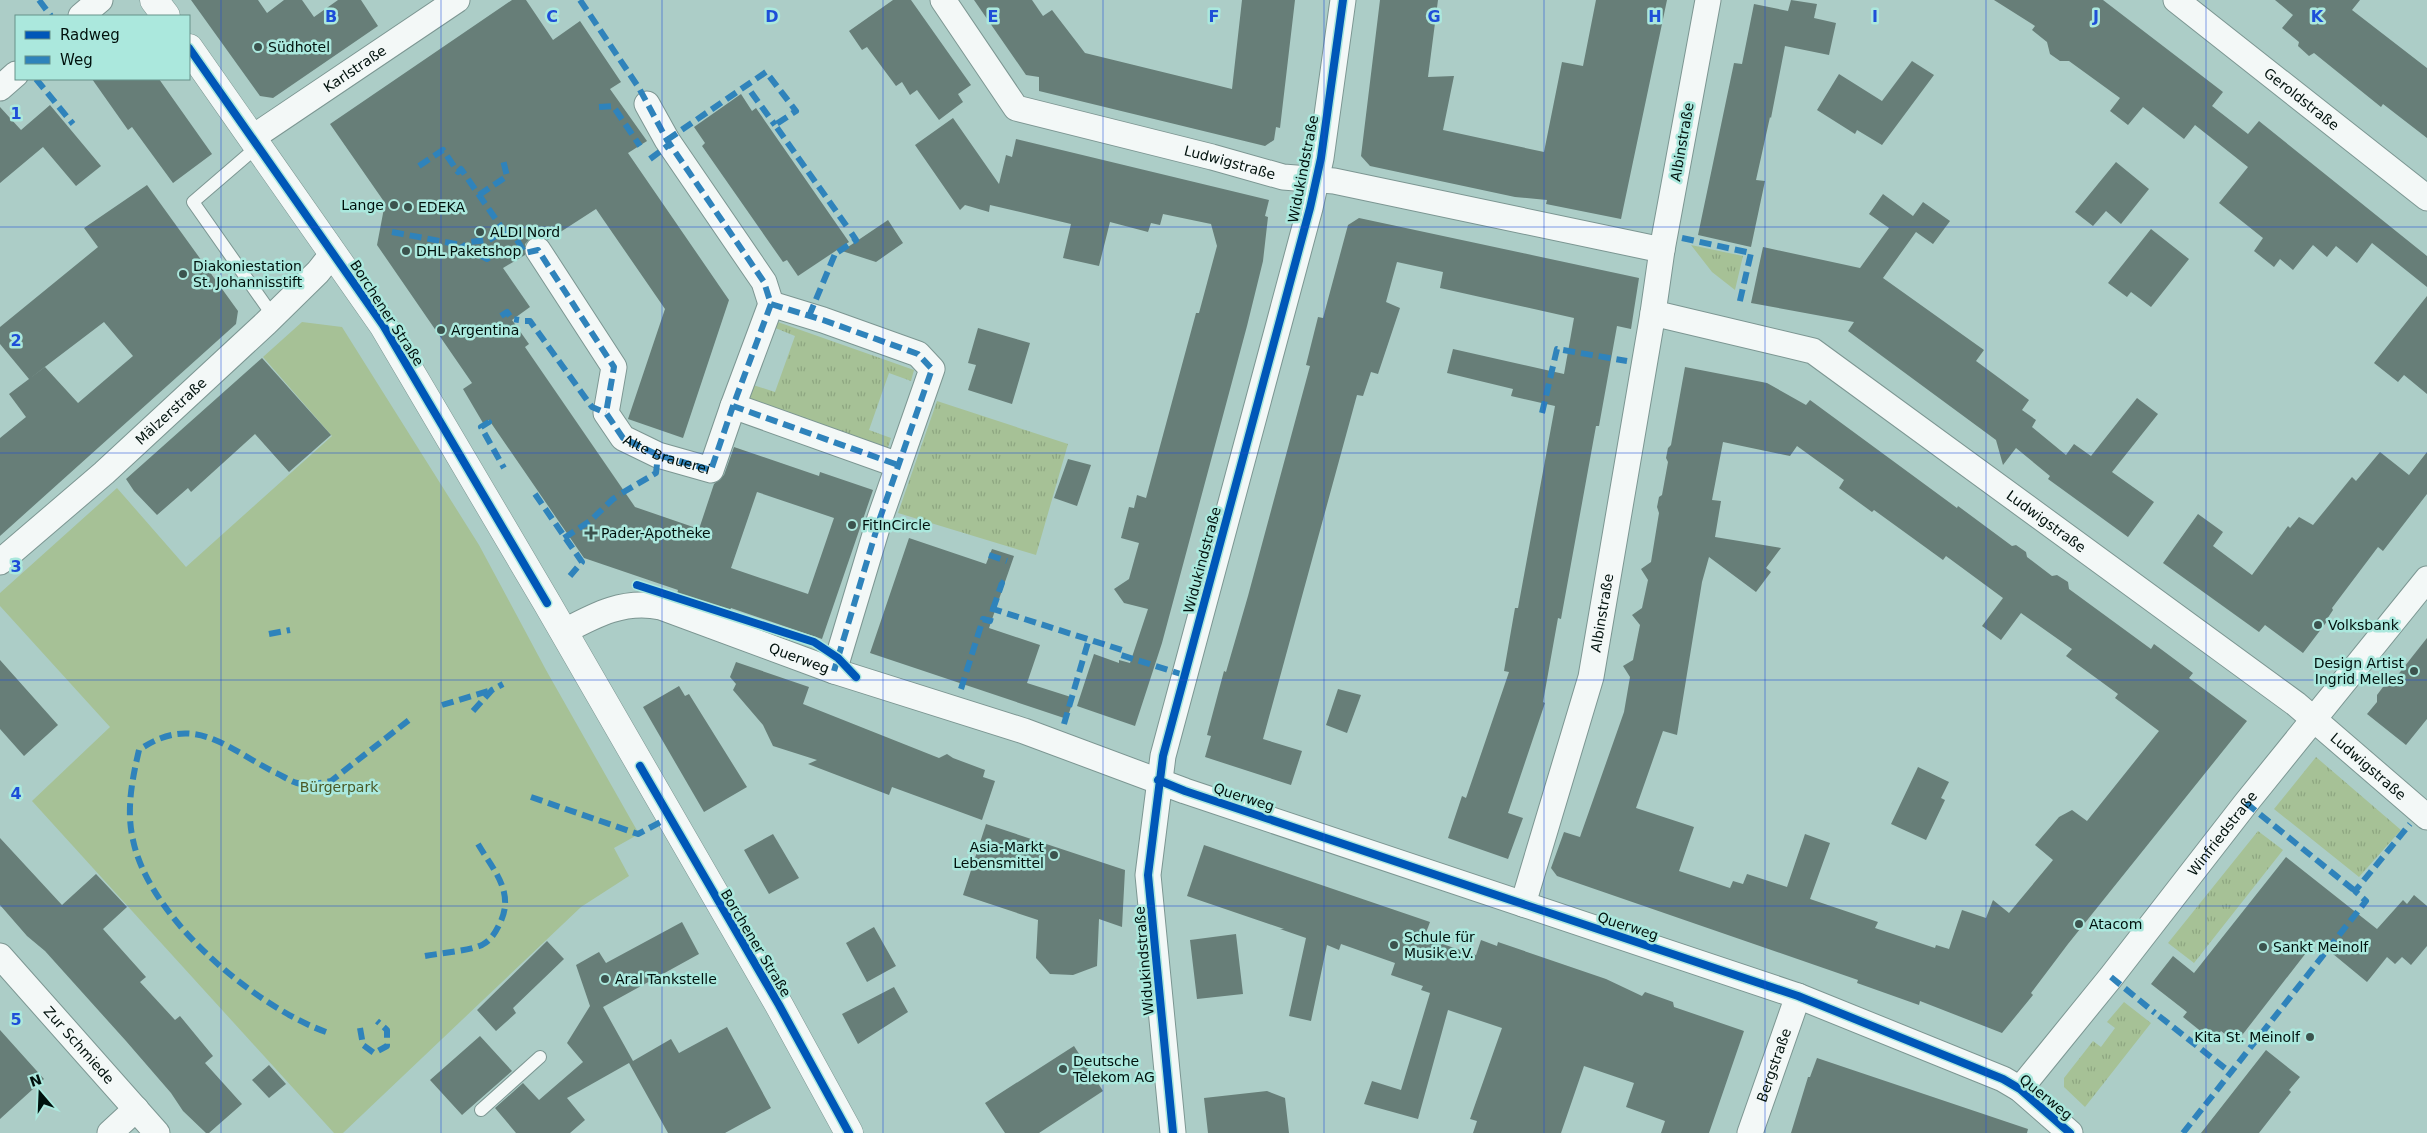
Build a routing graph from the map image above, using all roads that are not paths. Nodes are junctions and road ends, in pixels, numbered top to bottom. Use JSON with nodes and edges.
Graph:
{"nodes":[{"id":1,"x":100,"y":0,"type":"edge"},
{"id":2,"x":154,"y":0,"type":"edge"},
{"id":3,"x":457,"y":0,"type":"edge"},
{"id":4,"x":943,"y":0,"type":"edge"},
{"id":5,"x":1343,"y":0,"type":"edge"},
{"id":6,"x":1708,"y":0,"type":"edge"},
{"id":7,"x":2176,"y":0,"type":"edge"},
{"id":8,"x":82,"y":15,"type":"edge"},
{"id":9,"x":165,"y":15,"type":"edge"},
{"id":10,"x":190,"y":49,"type":"edge"},
{"id":11,"x":15,"y":75,"type":"edge"},
{"id":12,"x":0,"y":88,"type":"edge"},
{"id":13,"x":647,"y":104,"type":"dead end"},
{"id":14,"x":255,"y":142,"type":"junction"},
{"id":15,"x":1315,"y":180,"type":"junction"},
{"id":16,"x":2427,"y":198,"type":"edge"},
{"id":17,"x":538,"y":250,"type":"dead end"},
{"id":18,"x":1662,"y":250,"type":"junction"},
{"id":19,"x":333,"y":253,"type":"junction"},
{"id":20,"x":771,"y":304,"type":"junction"},
{"id":21,"x":1653,"y":313,"type":"junction"},
{"id":22,"x":273,"y":316,"type":"junction"},
{"id":23,"x":733,"y":406,"type":"junction"},
{"id":24,"x":898,"y":465,"type":"junction"},
{"id":25,"x":3,"y":552,"type":"edge"},
{"id":26,"x":2427,"y":579,"type":"edge"},
{"id":27,"x":563,"y":632,"type":"junction"},
{"id":28,"x":834,"y":671,"type":"junction"},
{"id":29,"x":2314,"y":719,"type":"junction"},
{"id":30,"x":1158,"y":780,"type":"junction"},
{"id":31,"x":2427,"y":817,"type":"edge"},
{"id":32,"x":1523,"y":904,"type":"junction"},
{"id":33,"x":0,"y":956,"type":"edge"},
{"id":34,"x":1798,"y":996,"type":"junction"},
{"id":35,"x":540,"y":1057,"type":"dead end"},
{"id":36,"x":2020,"y":1089,"type":"junction"},
{"id":37,"x":136,"y":1109,"type":"junction"},
{"id":38,"x":481,"y":1110,"type":"dead end"},
{"id":39,"x":110,"y":1133,"type":"edge"},
{"id":40,"x":157,"y":1133,"type":"edge"},
{"id":41,"x":849,"y":1133,"type":"edge"},
{"id":42,"x":1173,"y":1133,"type":"edge"},
{"id":43,"x":1750,"y":1133,"type":"edge"},
{"id":44,"x":2070,"y":1133,"type":"edge"}],
"edges":[{"from":1,"to":8,"type":"street"},
{"from":2,"to":9,"type":"main road"},
{"from":3,"to":14,"type":"street","name":"Karlstraße"},
{"from":4,"to":15,"type":"street","name":"Ludwigstraße"},
{"from":5,"to":15,"type":"street","name":"Widukindstraße"},
{"from":6,"to":18,"type":"street","name":"Albinstraße"},
{"from":7,"to":16,"type":"street","name":"Geroldstraße"},
{"from":10,"to":14,"type":"main road","name":"Borchener Straße"},
{"from":11,"to":12,"type":"street"},
{"from":13,"to":20,"type":"street"},
{"from":14,"to":19,"type":"main road","name":"Borchener Straße"},
{"from":14,"to":22,"type":"lane"},
{"from":15,"to":18,"type":"street","name":"Ludwigstraße"},
{"from":15,"to":30,"type":"street","name":"Widukindstraße"},
{"from":17,"to":23,"type":"street","name":"Alte Brauerei"},
{"from":18,"to":21,"type":"street","name":"Albinstraße"},
{"from":19,"to":22,"type":"street","name":"Mälzerstraße"},
{"from":19,"to":27,"type":"main road","name":"Borchener Straße"},
{"from":20,"to":23,"type":"street","name":"Alte Brauerei"},
{"from":20,"to":24,"type":"street"},
{"from":21,"to":29,"type":"street","name":"Ludwigstraße"},
{"from":21,"to":32,"type":"street","name":"Albinstraße"},
{"from":22,"to":25,"type":"street","name":"Mälzerstraße"},
{"from":23,"to":24,"type":"street"},
{"from":24,"to":28,"type":"street"},
{"from":26,"to":29,"type":"street","name":"Winfriedstraße"},
{"from":27,"to":28,"type":"street","name":"Querweg"},
{"from":27,"to":41,"type":"main road","name":"Borchener Straße"},
{"from":28,"to":30,"type":"street","name":"Querweg"},
{"from":29,"to":31,"type":"street","name":"Ludwigstraße"},
{"from":29,"to":36,"type":"street","name":"Winfriedstraße"},
{"from":30,"to":32,"type":"street","name":"Querweg"},
{"from":30,"to":42,"type":"street","name":"Widukindstraße"},
{"from":32,"to":34,"type":"street","name":"Querweg"},
{"from":33,"to":37,"type":"street","name":"Zur Schmiede"},
{"from":34,"to":36,"type":"street","name":"Querweg"},
{"from":34,"to":43,"type":"street","name":"Bergstraße"},
{"from":35,"to":38,"type":"lane"},
{"from":36,"to":44,"type":"street","name":"Querweg"},
{"from":37,"to":39,"type":"street"},
{"from":37,"to":40,"type":"street","name":"Zur Schmiede"}]}
